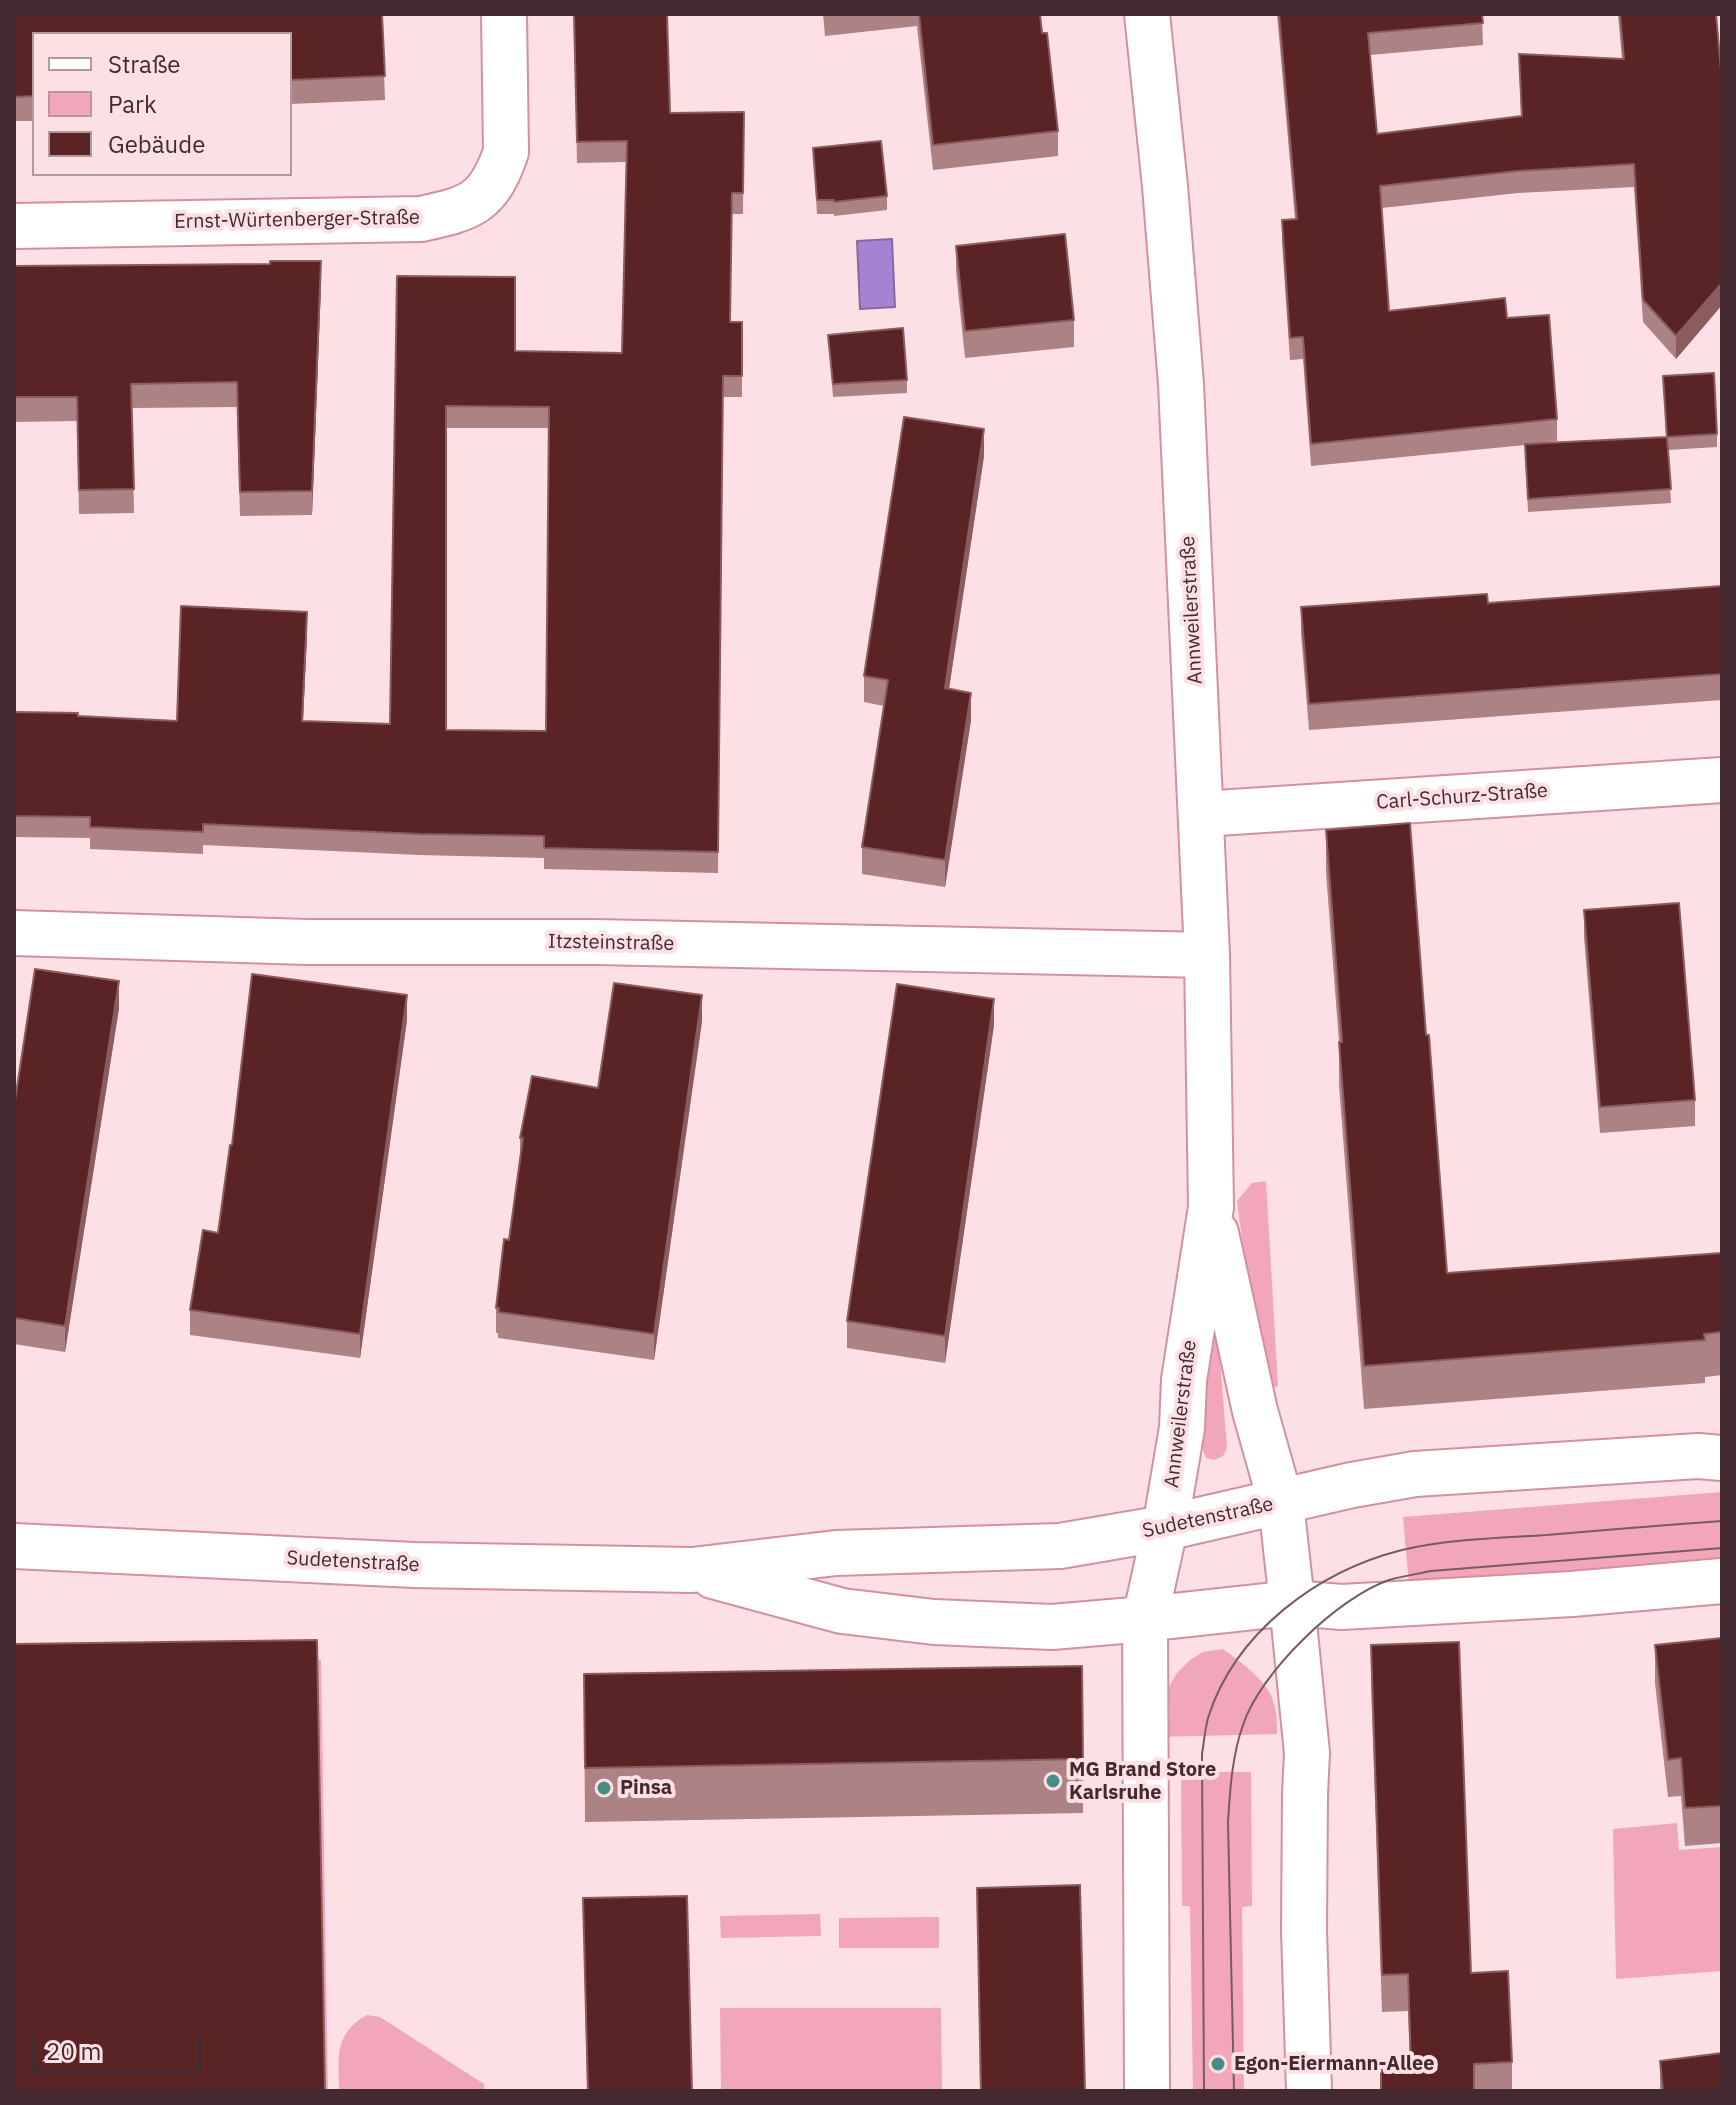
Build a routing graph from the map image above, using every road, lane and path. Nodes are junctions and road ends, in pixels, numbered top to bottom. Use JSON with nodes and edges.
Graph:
{"nodes":[{"id":1,"x":504,"y":14,"type":"edge"},
{"id":2,"x":1147,"y":14,"type":"edge"},
{"id":3,"x":14,"y":226,"type":"edge"},
{"id":4,"x":1722,"y":780,"type":"edge"},
{"id":5,"x":1202,"y":814,"type":"junction"},
{"id":6,"x":14,"y":933,"type":"edge"},
{"id":7,"x":1207,"y":955,"type":"junction"},
{"id":8,"x":1211,"y":1207,"type":"junction"},
{"id":9,"x":1722,"y":1458,"type":"edge"},
{"id":10,"x":1281,"y":1503,"type":"junction"},
{"id":11,"x":1165,"y":1528,"type":"junction"},
{"id":12,"x":14,"y":1546,"type":"edge"},
{"id":13,"x":692,"y":1570,"type":"junction"},
{"id":14,"x":1722,"y":1581,"type":"edge"},
{"id":15,"x":1292,"y":1603,"type":"junction"},
{"id":16,"x":1145,"y":1619,"type":"junction"},
{"id":17,"x":1147,"y":2091,"type":"edge"},
{"id":18,"x":1309,"y":2091,"type":"edge"}],
"edges":[{"from":1,"to":3,"type":"street","name":"Ernst-Würtenberger-Straße"},
{"from":2,"to":5,"type":"street","name":"Annweilerstraße"},
{"from":4,"to":5,"type":"street","name":"Carl-Schurz-Straße"},
{"from":5,"to":7,"type":"street","name":"Annweilerstraße"},
{"from":6,"to":7,"type":"street","name":"Itzsteinstraße"},
{"from":7,"to":8,"type":"street","name":"Annweilerstraße"},
{"from":8,"to":10,"type":"street","name":"Annweilerstraße"},
{"from":8,"to":11,"type":"street","name":"Annweilerstraße"},
{"from":9,"to":10,"type":"street","name":"Sudetenstraße"},
{"from":10,"to":11,"type":"street","name":"Sudetenstraße"},
{"from":10,"to":15,"type":"street","name":"Annweilerstraße"},
{"from":11,"to":13,"type":"street","name":"Sudetenstraße"},
{"from":11,"to":16,"type":"street","name":"Annweilerstraße"},
{"from":12,"to":13,"type":"street","name":"Sudetenstraße"},
{"from":13,"to":16,"type":"street","name":"Sudetenstraße"},
{"from":14,"to":15,"type":"street","name":"Sudetenstraße"},
{"from":15,"to":16,"type":"street","name":"Sudetenstraße"},
{"from":15,"to":18,"type":"street"},
{"from":16,"to":17,"type":"street"}]}
